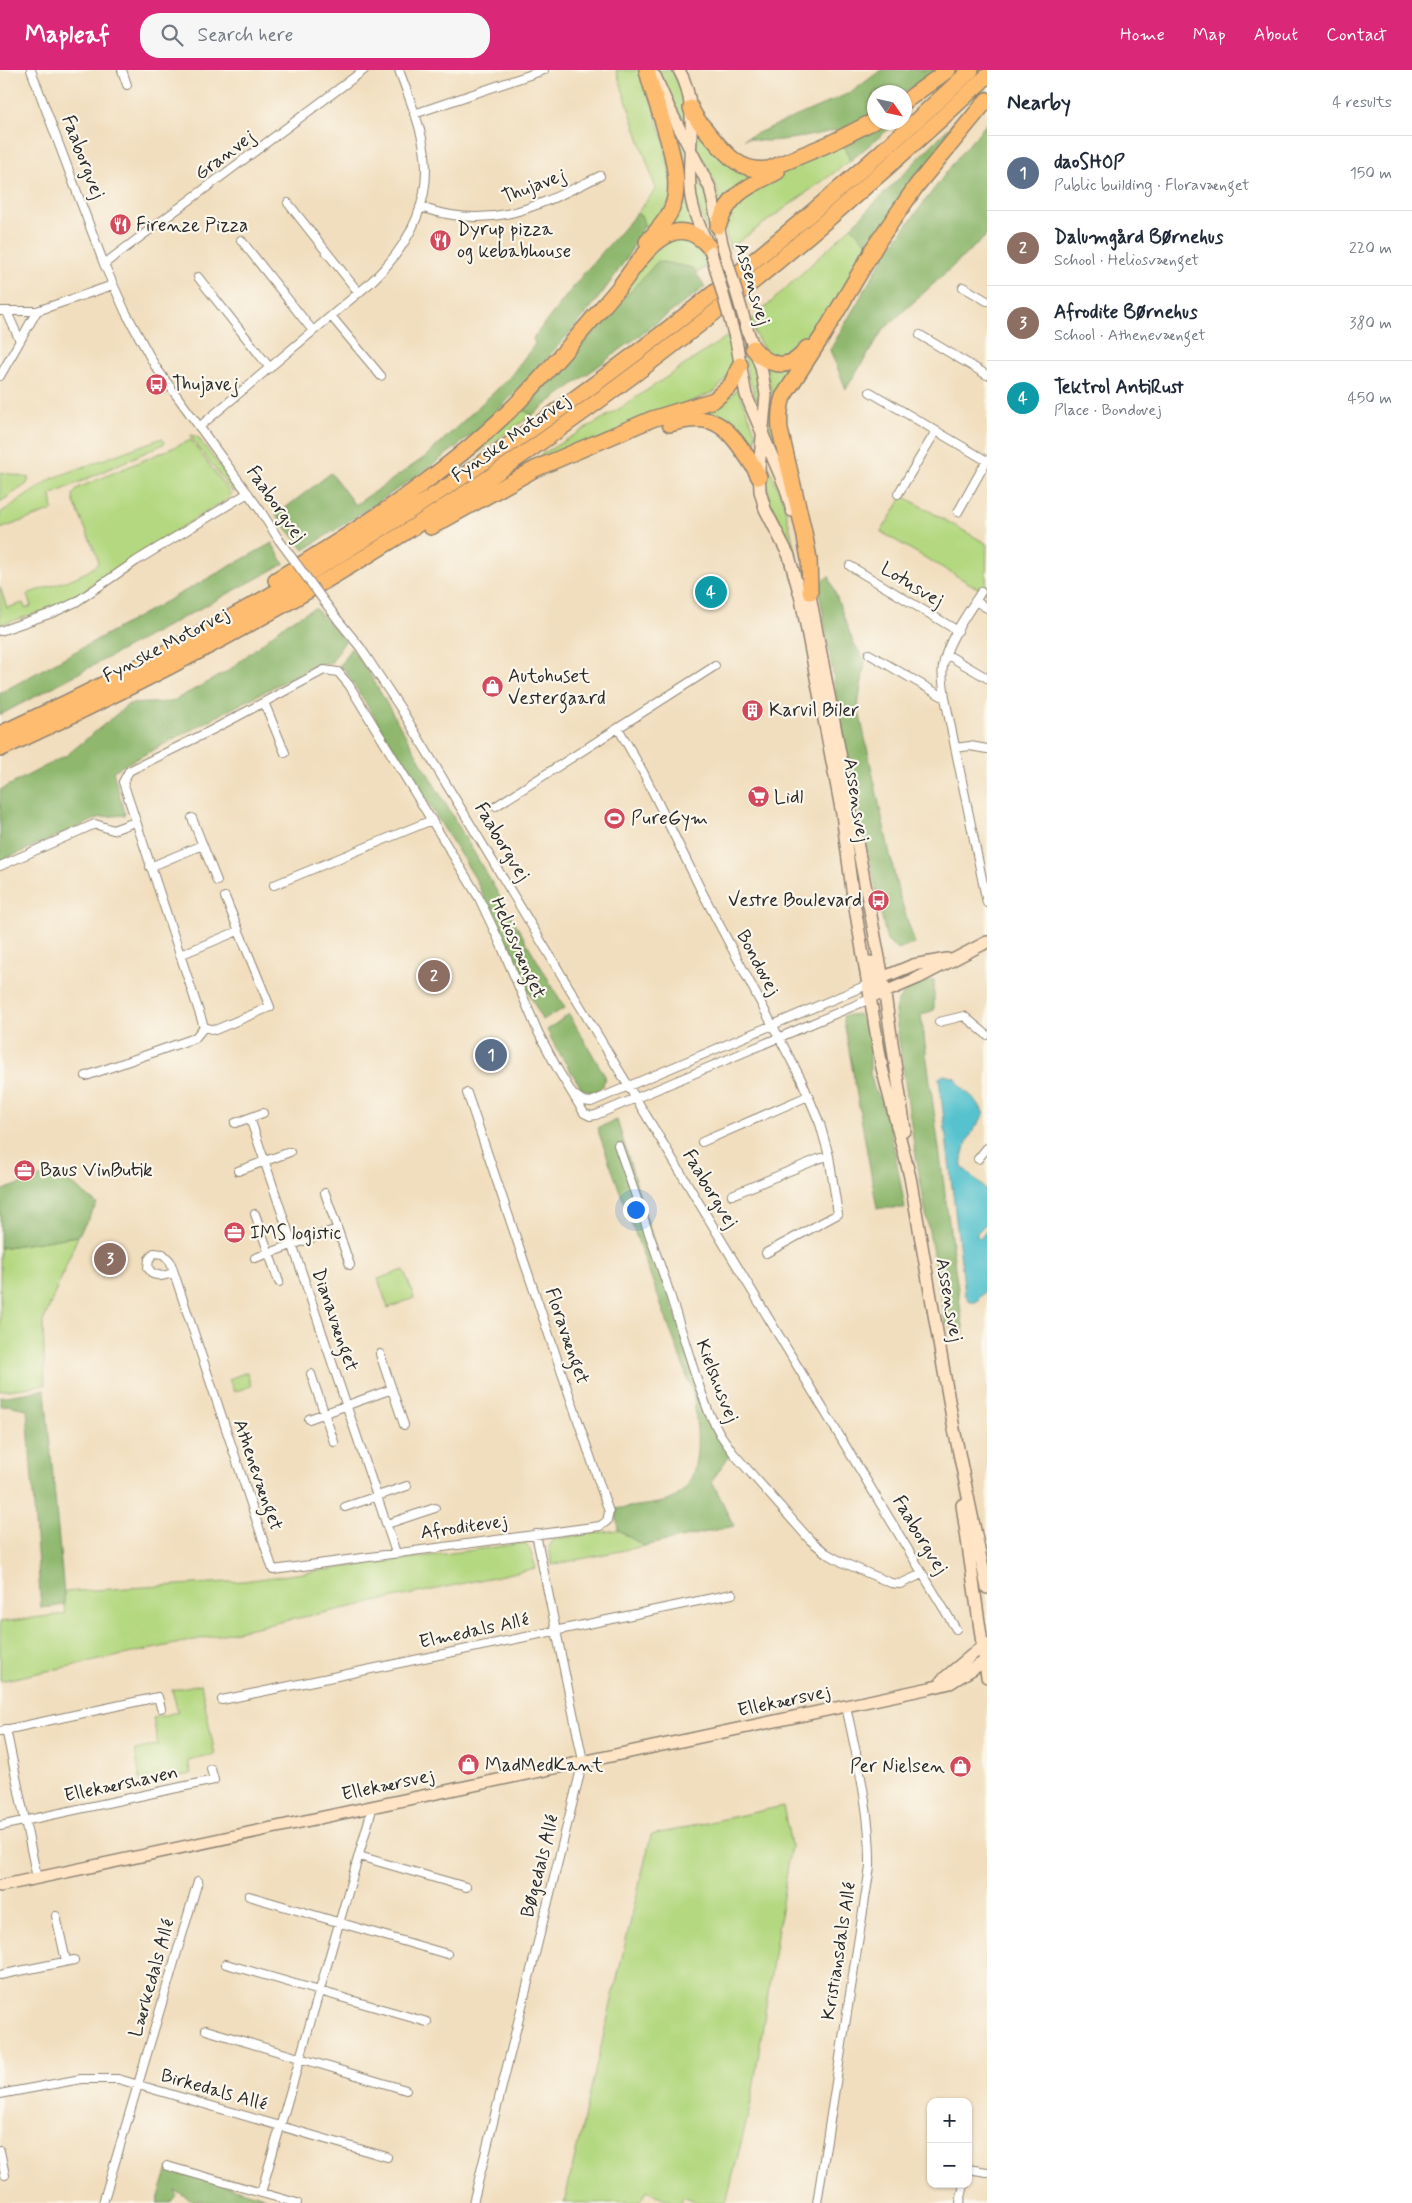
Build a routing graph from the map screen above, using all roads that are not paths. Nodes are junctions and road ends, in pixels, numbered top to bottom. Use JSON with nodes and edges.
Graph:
{"nodes":[{"id":1,"x":31,"y":70,"type":"edge"},
{"id":2,"x":122,"y":70,"type":"edge"},
{"id":3,"x":364,"y":70,"type":"edge"},
{"id":4,"x":399,"y":70,"type":"edge"},
{"id":5,"x":544,"y":70,"type":"edge"},
{"id":6,"x":647,"y":70,"type":"edge"},
{"id":7,"x":653,"y":70,"type":"edge"},
{"id":8,"x":679,"y":70,"type":"edge"},
{"id":9,"x":948,"y":70,"type":"edge"},
{"id":10,"x":971,"y":70,"type":"edge"},
{"id":11,"x":987,"y":76,"type":"edge"},
{"id":12,"x":127,"y":85,"type":"dead end"},
{"id":13,"x":912,"y":96,"type":"edge"},
{"id":14,"x":987,"y":100,"type":"edge"},
{"id":15,"x":691,"y":108,"type":"junction"},
{"id":16,"x":414,"y":114,"type":"junction"},
{"id":17,"x":867,"y":125,"type":"edge"},
{"id":18,"x":831,"y":143,"type":"junction"},
{"id":19,"x":690,"y":149,"type":"junction"},
{"id":20,"x":600,"y":176,"type":"dead end"},
{"id":21,"x":288,"y":204,"type":"dead end"},
{"id":22,"x":420,"y":207,"type":"junction"},
{"id":23,"x":718,"y":226,"type":"junction"},
{"id":24,"x":241,"y":240,"type":"dead end"},
{"id":25,"x":878,"y":242,"type":"junction"},
{"id":26,"x":714,"y":247,"type":"junction"},
{"id":27,"x":104,"y":264,"type":"junction"},
{"id":28,"x":198,"y":276,"type":"dead end"},
{"id":29,"x":113,"y":285,"type":"junction"},
{"id":30,"x":963,"y":287,"type":"dead end"},
{"id":31,"x":359,"y":293,"type":"junction"},
{"id":32,"x":987,"y":301,"type":"edge"},
{"id":33,"x":4,"y":311,"type":"edge"},
{"id":34,"x":38,"y":312,"type":"junction"},
{"id":35,"x":331,"y":316,"type":"junction"},
{"id":36,"x":313,"y":331,"type":"junction"},
{"id":37,"x":920,"y":335,"type":"dead end"},
{"id":38,"x":20,"y":341,"type":"junction"},
{"id":39,"x":753,"y":348,"type":"junction"},
{"id":40,"x":560,"y":356,"type":"junction"},
{"id":41,"x":740,"y":365,"type":"junction"},
{"id":42,"x":270,"y":368,"type":"junction"},
{"id":43,"x":987,"y":375,"type":"edge"},
{"id":44,"x":0,"y":376,"type":"edge"},
{"id":45,"x":381,"y":376,"type":"dead end"},
{"id":46,"x":870,"y":392,"type":"dead end"},
{"id":47,"x":200,"y":427,"type":"junction"},
{"id":48,"x":936,"y":431,"type":"junction"},
{"id":49,"x":762,"y":433,"type":"junction"},
{"id":50,"x":596,"y":443,"type":"junction"},
{"id":51,"x":987,"y":460,"type":"edge"},
{"id":52,"x":759,"y":478,"type":"junction"},
{"id":53,"x":248,"y":493,"type":"junction"},
{"id":54,"x":898,"y":494,"type":"dead end"},
{"id":55,"x":958,"y":512,"type":"dead end"},
{"id":56,"x":850,"y":566,"type":"dead end"},
{"id":57,"x":331,"y":577,"type":"junction"},
{"id":58,"x":810,"y":592,"type":"junction"},
{"id":59,"x":981,"y":592,"type":"dead end"},
{"id":60,"x":975,"y":601,"type":"junction"},
{"id":61,"x":987,"y":608,"type":"edge"},
{"id":62,"x":0,"y":631,"type":"edge"},
{"id":63,"x":958,"y":631,"type":"junction"},
{"id":64,"x":870,"y":654,"type":"dead end"},
{"id":65,"x":946,"y":654,"type":"junction"},
{"id":66,"x":154,"y":658,"type":"junction"},
{"id":67,"x":715,"y":666,"type":"dead end"},
{"id":68,"x":987,"y":678,"type":"edge"},
{"id":69,"x":945,"y":698,"type":"junction"},
{"id":70,"x":264,"y":702,"type":"junction"},
{"id":71,"x":618,"y":728,"type":"junction"},
{"id":72,"x":0,"y":734,"type":"edge"},
{"id":73,"x":955,"y":748,"type":"junction"},
{"id":74,"x":0,"y":749,"type":"edge"},
{"id":75,"x":987,"y":749,"type":"edge"},
{"id":76,"x":285,"y":753,"type":"dead end"},
{"id":77,"x":496,"y":806,"type":"dead end"},
{"id":78,"x":192,"y":818,"type":"dead end"},
{"id":79,"x":432,"y":820,"type":"junction"},
{"id":80,"x":135,"y":822,"type":"junction"},
{"id":81,"x":202,"y":844,"type":"junction"},
{"id":82,"x":0,"y":866,"type":"edge"},
{"id":83,"x":150,"y":867,"type":"junction"},
{"id":84,"x":217,"y":881,"type":"dead end"},
{"id":85,"x":274,"y":885,"type":"dead end"},
{"id":86,"x":225,"y":897,"type":"dead end"},
{"id":87,"x":987,"y":903,"type":"edge"},
{"id":88,"x":238,"y":931,"type":"junction"},
{"id":89,"x":987,"y":942,"type":"edge"},
{"id":90,"x":180,"y":955,"type":"junction"},
{"id":91,"x":959,"y":957,"type":"junction"},
{"id":92,"x":875,"y":981,"type":"junction"},
{"id":93,"x":877,"y":996,"type":"junction"},
{"id":94,"x":939,"y":1022,"type":"dead end"},
{"id":95,"x":773,"y":1026,"type":"junction"},
{"id":96,"x":204,"y":1027,"type":"junction"},
{"id":97,"x":987,"y":1035,"type":"edge"},
{"id":98,"x":778,"y":1036,"type":"junction"},
{"id":99,"x":86,"y":1076,"type":"dead end"},
{"id":100,"x":629,"y":1086,"type":"junction"},
{"id":101,"x":570,"y":1092,"type":"junction"},
{"id":102,"x":467,"y":1093,"type":"dead end"},
{"id":103,"x":808,"y":1096,"type":"junction"},
{"id":104,"x":636,"y":1098,"type":"junction"},
{"id":105,"x":263,"y":1113,"type":"dead end"},
{"id":106,"x":250,"y":1118,"type":"junction"},
{"id":107,"x":235,"y":1123,"type":"dead end"},
{"id":108,"x":702,"y":1142,"type":"dead end"},
{"id":109,"x":618,"y":1145,"type":"dead end"},
{"id":110,"x":987,"y":1148,"type":"edge"},
{"id":111,"x":290,"y":1152,"type":"dead end"},
{"id":112,"x":829,"y":1156,"type":"junction"},
{"id":113,"x":978,"y":1159,"type":"dead end"},
{"id":114,"x":264,"y":1161,"type":"junction"},
{"id":115,"x":238,"y":1171,"type":"dead end"},
{"id":116,"x":910,"y":1177,"type":"junction"},
{"id":117,"x":325,"y":1193,"type":"dead end"},
{"id":118,"x":732,"y":1195,"type":"dead end"},
{"id":119,"x":255,"y":1214,"type":"dead end"},
{"id":120,"x":337,"y":1229,"type":"junction"},
{"id":121,"x":293,"y":1245,"type":"junction"},
{"id":122,"x":269,"y":1253,"type":"junction"},
{"id":123,"x":766,"y":1253,"type":"dead end"},
{"id":124,"x":255,"y":1258,"type":"dead end"},
{"id":125,"x":350,"y":1265,"type":"dead end"},
{"id":126,"x":173,"y":1273,"type":"dead end"},
{"id":127,"x":279,"y":1282,"type":"dead end"},
{"id":128,"x":380,"y":1354,"type":"dead end"},
{"id":129,"x":311,"y":1374,"type":"dead end"},
{"id":130,"x":392,"y":1389,"type":"junction"},
{"id":131,"x":347,"y":1405,"type":"junction"},
{"id":132,"x":324,"y":1413,"type":"junction"},
{"id":133,"x":309,"y":1419,"type":"dead end"},
{"id":134,"x":404,"y":1425,"type":"dead end"},
{"id":135,"x":954,"y":1429,"type":"junction"},
{"id":136,"x":334,"y":1442,"type":"dead end"},
{"id":137,"x":407,"y":1486,"type":"dead end"},
{"id":138,"x":377,"y":1496,"type":"junction"},
{"id":139,"x":345,"y":1507,"type":"dead end"},
{"id":140,"x":435,"y":1508,"type":"dead end"},
{"id":141,"x":387,"y":1524,"type":"junction"},
{"id":142,"x":536,"y":1534,"type":"junction"},
{"id":143,"x":396,"y":1553,"type":"junction"},
{"id":144,"x":922,"y":1574,"type":"junction"},
{"id":145,"x":987,"y":1588,"type":"edge"},
{"id":146,"x":732,"y":1594,"type":"dead end"},
{"id":147,"x":956,"y":1629,"type":"dead end"},
{"id":148,"x":555,"y":1630,"type":"junction"},
{"id":149,"x":985,"y":1645,"type":"edge"},
{"id":150,"x":986,"y":1661,"type":"edge"},
{"id":151,"x":987,"y":1677,"type":"edge"},
{"id":152,"x":930,"y":1688,"type":"junction"},
{"id":153,"x":222,"y":1700,"type":"dead end"},
{"id":154,"x":846,"y":1706,"type":"junction"},
{"id":155,"x":161,"y":1708,"type":"dead end"},
{"id":156,"x":3,"y":1730,"type":"edge"},
{"id":157,"x":583,"y":1761,"type":"junction"},
{"id":158,"x":211,"y":1769,"type":"dead end"},
{"id":159,"x":373,"y":1806,"type":"junction"},
{"id":160,"x":25,"y":1821,"type":"junction"},
{"id":161,"x":0,"y":1826,"type":"edge"},
{"id":162,"x":359,"y":1856,"type":"junction"},
{"id":163,"x":37,"y":1878,"type":"junction"},
{"id":164,"x":198,"y":1881,"type":"dead end"},
{"id":165,"x":0,"y":1886,"type":"edge"},
{"id":166,"x":466,"y":1887,"type":"dead end"},
{"id":167,"x":249,"y":1896,"type":"dead end"},
{"id":168,"x":56,"y":1916,"type":"dead end"},
{"id":169,"x":340,"y":1923,"type":"junction"},
{"id":170,"x":446,"y":1954,"type":"dead end"},
{"id":171,"x":74,"y":1960,"type":"dead end"},
{"id":172,"x":66,"y":1961,"type":"junction"},
{"id":173,"x":226,"y":1964,"type":"dead end"},
{"id":174,"x":0,"y":1975,"type":"edge"},
{"id":175,"x":320,"y":1991,"type":"junction"},
{"id":176,"x":427,"y":2022,"type":"dead end"},
{"id":177,"x":206,"y":2030,"type":"dead end"},
{"id":178,"x":301,"y":2058,"type":"junction"},
{"id":179,"x":137,"y":2085,"type":"junction"},
{"id":180,"x":406,"y":2090,"type":"dead end"},
{"id":181,"x":0,"y":2094,"type":"edge"},
{"id":182,"x":281,"y":2126,"type":"junction"},
{"id":183,"x":0,"y":2151,"type":"edge"},
{"id":184,"x":387,"y":2157,"type":"dead end"},
{"id":185,"x":167,"y":2166,"type":"dead end"},
{"id":186,"x":972,"y":2170,"type":"edge"},
{"id":187,"x":987,"y":2172,"type":"edge"},
{"id":188,"x":5,"y":2175,"type":"dead end"},
{"id":189,"x":963,"y":2188,"type":"edge"},
{"id":190,"x":261,"y":2193,"type":"junction"},
{"id":191,"x":103,"y":2203,"type":"edge"},
{"id":192,"x":297,"y":2203,"type":"edge"},
{"id":193,"x":473,"y":2203,"type":"edge"},
{"id":194,"x":817,"y":2203,"type":"edge"},
{"id":195,"x":960,"y":2203,"type":"edge"}],
"edges":[{"from":1,"to":27,"type":"street","name":"Faaborgvej"},
{"from":2,"to":12,"type":"street"},
{"from":3,"to":27,"type":"street","name":"Granvej"},
{"from":4,"to":16,"type":"street"},
{"from":5,"to":16,"type":"street"},
{"from":6,"to":40,"type":"highway"},
{"from":7,"to":19,"type":"main road","name":"Assensvej"},
{"from":8,"to":15,"type":"main road","name":"Assensvej"},
{"from":9,"to":13,"type":"highway"},
{"from":10,"to":66,"type":"highway","name":"Fynske Motorvej"},
{"from":11,"to":57,"type":"highway","name":"Fynske Motorvej"},
{"from":14,"to":25,"type":"highway"},
{"from":15,"to":18,"type":"highway"},
{"from":15,"to":19,"type":"main road","name":"Assensvej"},
{"from":16,"to":22,"type":"street"},
{"from":17,"to":18,"type":"highway"},
{"from":18,"to":23,"type":"highway"},
{"from":19,"to":23,"type":"main road","name":"Assensvej"},
{"from":19,"to":26,"type":"main road","name":"Assensvej"},
{"from":20,"to":22,"type":"street","name":"Thujavej"},
{"from":21,"to":31,"type":"street"},
{"from":22,"to":31,"type":"street"},
{"from":23,"to":26,"type":"main road","name":"Assensvej"},
{"from":24,"to":36,"type":"street"},
{"from":25,"to":39,"type":"highway"},
{"from":25,"to":58,"type":"highway"},
{"from":26,"to":39,"type":"main road","name":"Assensvej","bridge":true},
{"from":26,"to":40,"type":"highway"},
{"from":26,"to":41,"type":"main road","name":"Assensvej","bridge":true},
{"from":27,"to":29,"type":"street","name":"Faaborgvej"},
{"from":28,"to":42,"type":"street"},
{"from":29,"to":34,"type":"street"},
{"from":29,"to":47,"type":"street","name":"Faaborgvej"},
{"from":30,"to":32,"type":"street"},
{"from":31,"to":35,"type":"street"},
{"from":33,"to":34,"type":"street"},
{"from":33,"to":38,"type":"street"},
{"from":34,"to":38,"type":"street"},
{"from":35,"to":36,"type":"street"},
{"from":35,"to":45,"type":"street"},
{"from":36,"to":42,"type":"street"},
{"from":37,"to":43,"type":"street"},
{"from":38,"to":44,"type":"street"},
{"from":39,"to":49,"type":"main road","name":"Assensvej"},
{"from":40,"to":66,"type":"highway"},
{"from":41,"to":49,"type":"main road","name":"Assensvej"},
{"from":41,"to":50,"type":"highway"},
{"from":42,"to":47,"type":"street"},
{"from":46,"to":48,"type":"street"},
{"from":47,"to":53,"type":"street","name":"Faaborgvej"},
{"from":48,"to":51,"type":"street"},
{"from":48,"to":54,"type":"street"},
{"from":49,"to":52,"type":"main road","name":"Assensvej"},
{"from":49,"to":58,"type":"main road","name":"Assensvej"},
{"from":50,"to":52,"type":"highway"},
{"from":50,"to":57,"type":"highway"},
{"from":51,"to":55,"type":"street"},
{"from":52,"to":92,"type":"main road","name":"Assensvej"},
{"from":53,"to":62,"type":"street"},
{"from":53,"to":100,"type":"street","name":"Faaborgvej","bridge":true},
{"from":56,"to":63,"type":"street","name":"Lotusvej"},
{"from":57,"to":74,"type":"highway","name":"Fynske Motorvej"},
{"from":58,"to":92,"type":"main road","name":"Assensvej"},
{"from":59,"to":60,"type":"street","name":"Lotusvej"},
{"from":60,"to":61,"type":"street"},
{"from":60,"to":63,"type":"street","name":"Lotusvej"},
{"from":63,"to":65,"type":"street","name":"Lotusvej"},
{"from":64,"to":69,"type":"street"},
{"from":65,"to":68,"type":"street"},
{"from":65,"to":69,"type":"street","name":"Lotusvej"},
{"from":66,"to":72,"type":"highway","name":"Fynske Motorvej"},
{"from":67,"to":71,"type":"street"},
{"from":69,"to":73,"type":"street","name":"Lotusvej"},
{"from":70,"to":76,"type":"street"},
{"from":70,"to":79,"type":"street","name":"Heliosvænget"},
{"from":70,"to":80,"type":"street","name":"Heliosvænget"},
{"from":71,"to":77,"type":"street"},
{"from":71,"to":95,"type":"street","name":"Bondovej"},
{"from":73,"to":75,"type":"street"},
{"from":73,"to":87,"type":"street","name":"Lotusvej"},
{"from":78,"to":81,"type":"street"},
{"from":79,"to":85,"type":"street"},
{"from":79,"to":101,"type":"street","name":"Heliosvænget"},
{"from":80,"to":82,"type":"street"},
{"from":80,"to":83,"type":"street","name":"Heliosvænget"},
{"from":81,"to":83,"type":"street"},
{"from":81,"to":84,"type":"street"},
{"from":83,"to":90,"type":"street","name":"Heliosvænget"},
{"from":86,"to":88,"type":"street"},
{"from":88,"to":90,"type":"street"},
{"from":88,"to":96,"type":"street"},
{"from":89,"to":91,"type":"main road"},
{"from":90,"to":96,"type":"street","name":"Heliosvænget"},
{"from":91,"to":92,"type":"main road"},
{"from":91,"to":93,"type":"main road"},
{"from":92,"to":93,"type":"main road","name":"Assensvej"},
{"from":92,"to":93,"type":"main road","name":"Assensvej"},
{"from":92,"to":95,"type":"street"},
{"from":93,"to":98,"type":"street"},
{"from":93,"to":116,"type":"main road","name":"Assensvej"},
{"from":93,"to":116,"type":"main road","name":"Assensvej"},
{"from":94,"to":97,"type":"street"},
{"from":95,"to":98,"type":"street"},
{"from":95,"to":100,"type":"street"},
{"from":96,"to":99,"type":"street"},
{"from":98,"to":103,"type":"street"},
{"from":98,"to":104,"type":"street"},
{"from":100,"to":101,"type":"street"},
{"from":100,"to":104,"type":"street","name":"Faaborgvej"},
{"from":101,"to":104,"type":"street","name":"Heliosvænget"},
{"from":102,"to":142,"type":"street","name":"Floravænget"},
{"from":103,"to":108,"type":"street"},
{"from":103,"to":112,"type":"street"},
{"from":104,"to":144,"type":"street","name":"Faaborgvej"},
{"from":105,"to":106,"type":"street"},
{"from":106,"to":107,"type":"street"},
{"from":106,"to":114,"type":"street","name":"Dianavænget"},
{"from":109,"to":144,"type":"street","name":"Kielshusvej"},
{"from":110,"to":113,"type":"street"},
{"from":111,"to":114,"type":"street"},
{"from":112,"to":118,"type":"street"},
{"from":112,"to":123,"type":"street"},
{"from":114,"to":115,"type":"street"},
{"from":114,"to":121,"type":"street","name":"Dianavænget"},
{"from":116,"to":135,"type":"main road","name":"Assensvej"},
{"from":117,"to":120,"type":"street","name":"Dianavænget"},
{"from":119,"to":122,"type":"street"},
{"from":120,"to":121,"type":"street"},
{"from":120,"to":125,"type":"street","name":"Dianavænget"},
{"from":121,"to":122,"type":"street"},
{"from":121,"to":131,"type":"street","name":"Dianavænget"},
{"from":122,"to":124,"type":"street"},
{"from":122,"to":127,"type":"street"},
{"from":126,"to":143,"type":"street","name":"Athenevænget"},
{"from":128,"to":130,"type":"street","name":"Dianavænget"},
{"from":129,"to":132,"type":"street"},
{"from":130,"to":131,"type":"street"},
{"from":130,"to":134,"type":"street","name":"Dianavænget"},
{"from":131,"to":132,"type":"street"},
{"from":131,"to":138,"type":"street","name":"Dianavænget"},
{"from":132,"to":133,"type":"street"},
{"from":132,"to":136,"type":"street"},
{"from":135,"to":145,"type":"main road","name":"Assensvej"},
{"from":135,"to":149,"type":"main road","name":"Assensvej"},
{"from":137,"to":138,"type":"street"},
{"from":138,"to":139,"type":"street"},
{"from":138,"to":141,"type":"street","name":"Dianavænget"},
{"from":140,"to":141,"type":"street"},
{"from":141,"to":143,"type":"street","name":"Dianavænget"},
{"from":142,"to":143,"type":"street","name":"Afroditevej"},
{"from":142,"to":148,"type":"street","name":"Bøgedals Allé"},
{"from":144,"to":147,"type":"street","name":"Faaborgvej"},
{"from":146,"to":148,"type":"street","name":"Elmedals Allé"},
{"from":148,"to":153,"type":"street","name":"Elmedals Allé"},
{"from":148,"to":157,"type":"street","name":"Bøgedals Allé"},
{"from":149,"to":150,"type":"main road","name":"Assensvej"},
{"from":149,"to":152,"type":"main road","name":"Ellekærsvej"},
{"from":150,"to":151,"type":"main road"},
{"from":150,"to":152,"type":"main road","name":"Ellekærsvej"},
{"from":152,"to":154,"type":"main road","name":"Ellekærsvej"},
{"from":154,"to":157,"type":"main road","name":"Ellekærsvej"},
{"from":154,"to":194,"type":"street","name":"Kristiansdals Allé"},
{"from":155,"to":156,"type":"street"},
{"from":156,"to":160,"type":"street"},
{"from":157,"to":159,"type":"main road","name":"Ellekærsvej"},
{"from":157,"to":193,"type":"street","name":"Bøgedals Allé"},
{"from":158,"to":160,"type":"street","name":"Ellekærshaven"},
{"from":159,"to":162,"type":"street","name":"Birkedals Allé"},
{"from":159,"to":163,"type":"main road","name":"Ellekærsvej"},
{"from":160,"to":161,"type":"street","name":"Ellekærshaven"},
{"from":160,"to":163,"type":"street"},
{"from":162,"to":166,"type":"street"},
{"from":162,"to":169,"type":"street","name":"Birkedals Allé"},
{"from":163,"to":165,"type":"main road","name":"Ellekærsvej"},
{"from":164,"to":179,"type":"street","name":"Lærkedals Allé"},
{"from":167,"to":169,"type":"street"},
{"from":168,"to":172,"type":"street"},
{"from":169,"to":170,"type":"street"},
{"from":169,"to":175,"type":"street","name":"Birkedals Allé"},
{"from":171,"to":172,"type":"street"},
{"from":172,"to":174,"type":"street"},
{"from":173,"to":175,"type":"street"},
{"from":175,"to":176,"type":"street"},
{"from":175,"to":178,"type":"street","name":"Birkedals Allé"},
{"from":177,"to":178,"type":"street"},
{"from":178,"to":180,"type":"street"},
{"from":178,"to":182,"type":"street","name":"Birkedals Allé"},
{"from":179,"to":181,"type":"street"},
{"from":179,"to":182,"type":"street","name":"Birkedals Allé"},
{"from":179,"to":191,"type":"street","name":"Lærkedals Allé"},
{"from":182,"to":184,"type":"street","name":"Birkedals Allé"},
{"from":182,"to":190,"type":"street","name":"Birkedals Allé"},
{"from":183,"to":188,"type":"street"},
{"from":185,"to":190,"type":"street"},
{"from":186,"to":187,"type":"street"},
{"from":189,"to":195,"type":"street"},
{"from":190,"to":192,"type":"street"}]}
